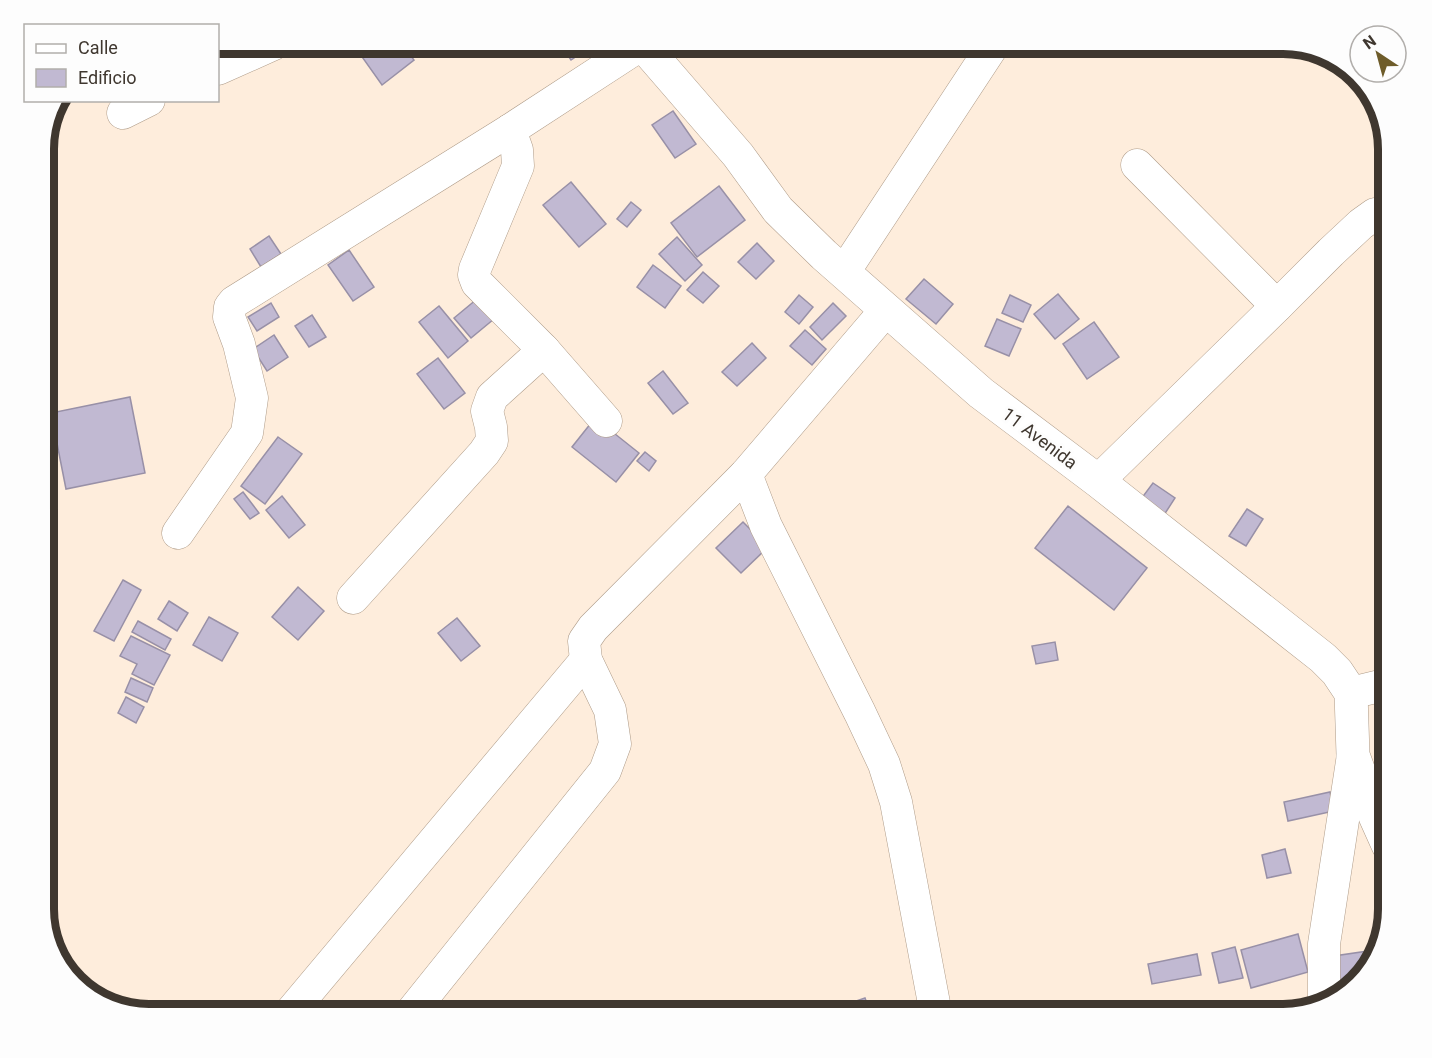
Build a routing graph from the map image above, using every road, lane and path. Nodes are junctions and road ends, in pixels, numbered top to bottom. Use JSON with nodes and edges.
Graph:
{"nodes":[{"id":1,"x":252,"y":54,"type":"edge"},
{"id":2,"x":627,"y":54,"type":"edge"},
{"id":3,"x":651,"y":54,"type":"edge"},
{"id":4,"x":988,"y":54,"type":"edge"},
{"id":5,"x":219,"y":69,"type":"edge"},
{"id":6,"x":510,"y":130,"type":"junction"},
{"id":7,"x":1137,"y":165,"type":"dead end"},
{"id":8,"x":1378,"y":214,"type":"edge"},
{"id":9,"x":844,"y":272,"type":"junction"},
{"id":10,"x":1277,"y":306,"type":"junction"},
{"id":11,"x":886,"y":309,"type":"junction"},
{"id":12,"x":544,"y":350,"type":"junction"},
{"id":13,"x":606,"y":422,"type":"dead end"},
{"id":14,"x":746,"y":474,"type":"junction"},
{"id":15,"x":1098,"y":481,"type":"junction"},
{"id":16,"x":178,"y":534,"type":"dead end"},
{"id":17,"x":353,"y":598,"type":"dead end"},
{"id":18,"x":586,"y":660,"type":"junction"},
{"id":19,"x":1378,"y":687,"type":"edge"},
{"id":20,"x":1351,"y":693,"type":"junction"},
{"id":21,"x":1353,"y":755,"type":"junction"},
{"id":22,"x":1378,"y":822,"type":"edge"},
{"id":23,"x":1324,"y":994,"type":"edge"},
{"id":24,"x":297,"y":1004,"type":"edge"},
{"id":25,"x":418,"y":1004,"type":"edge"},
{"id":26,"x":934,"y":1004,"type":"edge"}],
"edges":[{"from":1,"to":5,"type":"street"},
{"from":2,"to":6,"type":"street"},
{"from":3,"to":9,"type":"street","name":"11 Avenida"},
{"from":4,"to":9,"type":"street"},
{"from":6,"to":12,"type":"street"},
{"from":6,"to":16,"type":"street"},
{"from":7,"to":10,"type":"street"},
{"from":8,"to":10,"type":"street"},
{"from":9,"to":11,"type":"street","name":"11 Avenida"},
{"from":10,"to":15,"type":"street"},
{"from":11,"to":14,"type":"street"},
{"from":11,"to":15,"type":"street","name":"11 Avenida"},
{"from":12,"to":13,"type":"street"},
{"from":12,"to":17,"type":"street"},
{"from":14,"to":18,"type":"street"},
{"from":14,"to":26,"type":"street"},
{"from":15,"to":20,"type":"street","name":"11 Avenida"},
{"from":18,"to":24,"type":"street"},
{"from":18,"to":25,"type":"street"},
{"from":19,"to":20,"type":"street"},
{"from":20,"to":21,"type":"street"},
{"from":21,"to":22,"type":"street"},
{"from":21,"to":23,"type":"street"}]}
